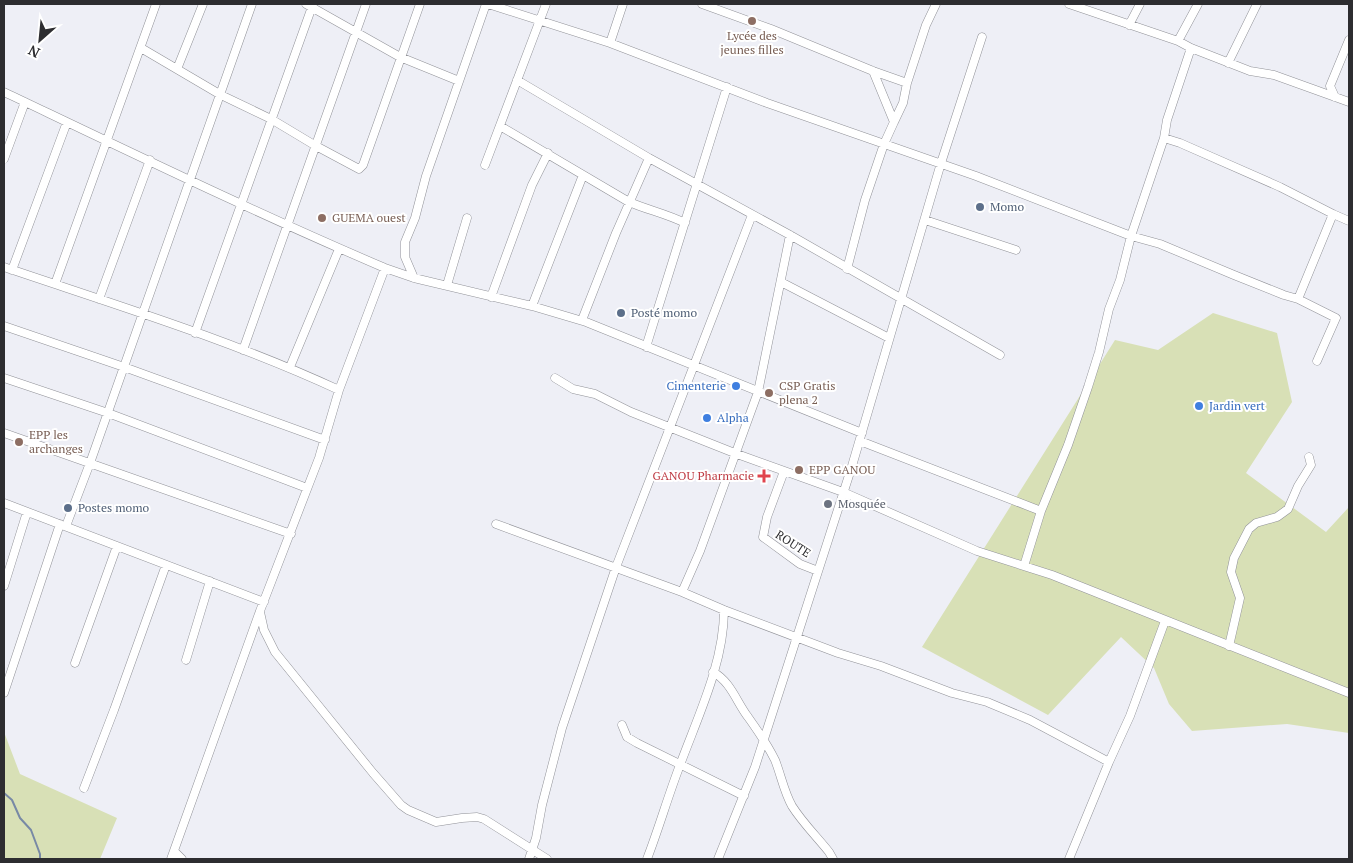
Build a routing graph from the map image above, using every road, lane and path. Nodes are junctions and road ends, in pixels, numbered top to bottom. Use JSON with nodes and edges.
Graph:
{"nodes":[{"id":1,"x":156,"y":4,"type":"edge"},
{"id":2,"x":203,"y":4,"type":"edge"},
{"id":3,"x":252,"y":4,"type":"edge"},
{"id":4,"x":366,"y":4,"type":"edge"},
{"id":5,"x":420,"y":4,"type":"edge"},
{"id":6,"x":487,"y":4,"type":"edge"},
{"id":7,"x":546,"y":4,"type":"edge"},
{"id":8,"x":623,"y":4,"type":"edge"},
{"id":9,"x":702,"y":4,"type":"edge"},
{"id":10,"x":936,"y":4,"type":"edge"},
{"id":11,"x":1069,"y":4,"type":"edge"},
{"id":12,"x":1140,"y":4,"type":"edge"},
{"id":13,"x":1198,"y":4,"type":"edge"},
{"id":14,"x":1257,"y":4,"type":"edge"},
{"id":15,"x":310,"y":5,"type":"edge"},
{"id":16,"x":539,"y":20,"type":"junction"},
{"id":17,"x":1129,"y":25,"type":"junction"},
{"id":18,"x":356,"y":32,"type":"junction"},
{"id":19,"x":982,"y":36,"type":"dead end"},
{"id":20,"x":1349,"y":40,"type":"edge"},
{"id":21,"x":1178,"y":41,"type":"junction"},
{"id":22,"x":610,"y":43,"type":"junction"},
{"id":23,"x":141,"y":48,"type":"junction"},
{"id":24,"x":1191,"y":48,"type":"junction"},
{"id":25,"x":400,"y":57,"type":"junction"},
{"id":26,"x":1228,"y":63,"type":"junction"},
{"id":27,"x":177,"y":69,"type":"junction"},
{"id":28,"x":873,"y":72,"type":"junction"},
{"id":29,"x":517,"y":80,"type":"junction"},
{"id":30,"x":459,"y":81,"type":"junction"},
{"id":31,"x":907,"y":83,"type":"junction"},
{"id":32,"x":1330,"y":86,"type":"junction"},
{"id":33,"x":727,"y":87,"type":"junction"},
{"id":34,"x":1317,"y":90,"type":"junction"},
{"id":35,"x":4,"y":92,"type":"edge"},
{"id":36,"x":221,"y":95,"type":"junction"},
{"id":37,"x":1335,"y":97,"type":"junction"},
{"id":38,"x":25,"y":102,"type":"junction"},
{"id":39,"x":1349,"y":102,"type":"edge"},
{"id":40,"x":271,"y":119,"type":"junction"},
{"id":41,"x":67,"y":122,"type":"junction"},
{"id":42,"x":894,"y":122,"type":"junction"},
{"id":43,"x":500,"y":126,"type":"junction"},
{"id":44,"x":1164,"y":138,"type":"junction"},
{"id":45,"x":107,"y":142,"type":"junction"},
{"id":46,"x":884,"y":144,"type":"junction"},
{"id":47,"x":316,"y":146,"type":"junction"},
{"id":48,"x":548,"y":152,"type":"junction"},
{"id":49,"x":649,"y":158,"type":"junction"},
{"id":50,"x":4,"y":159,"type":"edge"},
{"id":51,"x":150,"y":160,"type":"junction"},
{"id":52,"x":941,"y":163,"type":"junction"},
{"id":53,"x":485,"y":165,"type":"dead end"},
{"id":54,"x":583,"y":175,"type":"junction"},
{"id":55,"x":190,"y":181,"type":"junction"},
{"id":56,"x":696,"y":182,"type":"junction"},
{"id":57,"x":629,"y":202,"type":"junction"},
{"id":58,"x":241,"y":203,"type":"junction"},
{"id":59,"x":1333,"y":214,"type":"junction"},
{"id":60,"x":752,"y":215,"type":"junction"},
{"id":61,"x":467,"y":218,"type":"dead end"},
{"id":62,"x":925,"y":220,"type":"junction"},
{"id":63,"x":1349,"y":221,"type":"edge"},
{"id":64,"x":685,"y":223,"type":"junction"},
{"id":65,"x":288,"y":225,"type":"junction"},
{"id":66,"x":790,"y":235,"type":"junction"},
{"id":67,"x":1131,"y":236,"type":"junction"},
{"id":68,"x":339,"y":249,"type":"junction"},
{"id":69,"x":1016,"y":250,"type":"dead end"},
{"id":70,"x":4,"y":267,"type":"edge"},
{"id":71,"x":385,"y":268,"type":"junction"},
{"id":72,"x":847,"y":269,"type":"junction"},
{"id":73,"x":12,"y":270,"type":"junction"},
{"id":74,"x":414,"y":278,"type":"junction"},
{"id":75,"x":781,"y":282,"type":"junction"},
{"id":76,"x":55,"y":284,"type":"junction"},
{"id":77,"x":447,"y":286,"type":"junction"},
{"id":78,"x":491,"y":297,"type":"junction"},
{"id":79,"x":901,"y":298,"type":"junction"},
{"id":80,"x":99,"y":299,"type":"junction"},
{"id":81,"x":1298,"y":299,"type":"junction"},
{"id":82,"x":532,"y":306,"type":"junction"},
{"id":83,"x":143,"y":314,"type":"junction"},
{"id":84,"x":582,"y":320,"type":"junction"},
{"id":85,"x":4,"y":326,"type":"edge"},
{"id":86,"x":195,"y":333,"type":"junction"},
{"id":87,"x":889,"y":338,"type":"junction"},
{"id":88,"x":646,"y":346,"type":"junction"},
{"id":89,"x":243,"y":350,"type":"junction"},
{"id":90,"x":1000,"y":355,"type":"dead end"},
{"id":91,"x":1317,"y":361,"type":"dead end"},
{"id":92,"x":694,"y":366,"type":"junction"},
{"id":93,"x":124,"y":367,"type":"junction"},
{"id":94,"x":290,"y":367,"type":"junction"},
{"id":95,"x":4,"y":378,"type":"edge"},
{"id":96,"x":555,"y":378,"type":"dead end"},
{"id":97,"x":339,"y":390,"type":"junction"},
{"id":98,"x":758,"y":392,"type":"junction"},
{"id":99,"x":108,"y":414,"type":"junction"},
{"id":100,"x":670,"y":427,"type":"junction"},
{"id":101,"x":4,"y":434,"type":"edge"},
{"id":102,"x":861,"y":437,"type":"junction"},
{"id":103,"x":325,"y":440,"type":"junction"},
{"id":104,"x":737,"y":454,"type":"junction"},
{"id":105,"x":1309,"y":457,"type":"dead end"},
{"id":106,"x":90,"y":463,"type":"junction"},
{"id":107,"x":783,"y":474,"type":"dead end"},
{"id":108,"x":307,"y":488,"type":"junction"},
{"id":109,"x":843,"y":492,"type":"junction"},
{"id":110,"x":4,"y":503,"type":"edge"},
{"id":111,"x":1041,"y":511,"type":"junction"},
{"id":112,"x":27,"y":512,"type":"junction"},
{"id":113,"x":496,"y":524,"type":"dead end"},
{"id":114,"x":63,"y":525,"type":"junction"},
{"id":115,"x":291,"y":534,"type":"junction"},
{"id":116,"x":116,"y":546,"type":"junction"},
{"id":117,"x":166,"y":565,"type":"junction"},
{"id":118,"x":1024,"y":566,"type":"junction"},
{"id":119,"x":616,"y":567,"type":"junction"},
{"id":120,"x":818,"y":571,"type":"junction"},
{"id":121,"x":210,"y":581,"type":"junction"},
{"id":122,"x":4,"y":586,"type":"edge"},
{"id":123,"x":682,"y":592,"type":"junction"},
{"id":124,"x":264,"y":602,"type":"junction"},
{"id":125,"x":260,"y":610,"type":"junction"},
{"id":126,"x":724,"y":610,"type":"junction"},
{"id":127,"x":1165,"y":622,"type":"junction"},
{"id":128,"x":796,"y":637,"type":"junction"},
{"id":129,"x":1229,"y":646,"type":"junction"},
{"id":130,"x":186,"y":660,"type":"dead end"},
{"id":131,"x":75,"y":663,"type":"dead end"},
{"id":132,"x":713,"y":672,"type":"junction"},
{"id":133,"x":4,"y":693,"type":"edge"},
{"id":134,"x":1349,"y":693,"type":"edge"},
{"id":135,"x":622,"y":725,"type":"dead end"},
{"id":136,"x":764,"y":739,"type":"junction"},
{"id":137,"x":1109,"y":762,"type":"junction"},
{"id":138,"x":680,"y":763,"type":"junction"},
{"id":139,"x":84,"y":788,"type":"dead end"},
{"id":140,"x":744,"y":796,"type":"junction"},
{"id":141,"x":532,"y":850,"type":"junction"},
{"id":142,"x":174,"y":851,"type":"junction"},
{"id":143,"x":171,"y":859,"type":"edge"},
{"id":144,"x":182,"y":859,"type":"edge"},
{"id":145,"x":529,"y":859,"type":"edge"},
{"id":146,"x":547,"y":859,"type":"edge"},
{"id":147,"x":647,"y":859,"type":"edge"},
{"id":148,"x":718,"y":859,"type":"edge"},
{"id":149,"x":832,"y":859,"type":"edge"},
{"id":150,"x":1069,"y":859,"type":"edge"}],
"edges":[{"from":1,"to":23,"type":"street"},
{"from":2,"to":27,"type":"street"},
{"from":3,"to":36,"type":"street"},
{"from":4,"to":18,"type":"street"},
{"from":5,"to":25,"type":"street"},
{"from":6,"to":16,"type":"street"},
{"from":6,"to":30,"type":"street"},
{"from":7,"to":16,"type":"street"},
{"from":8,"to":22,"type":"street"},
{"from":9,"to":28,"type":"street"},
{"from":10,"to":31,"type":"street"},
{"from":11,"to":17,"type":"street"},
{"from":12,"to":17,"type":"street"},
{"from":13,"to":21,"type":"street"},
{"from":14,"to":26,"type":"street"},
{"from":15,"to":18,"type":"street"},
{"from":15,"to":40,"type":"street"},
{"from":16,"to":22,"type":"street"},
{"from":16,"to":29,"type":"street"},
{"from":17,"to":21,"type":"street"},
{"from":18,"to":25,"type":"street"},
{"from":18,"to":47,"type":"street"},
{"from":19,"to":52,"type":"street"},
{"from":20,"to":32,"type":"street"},
{"from":21,"to":24,"type":"street"},
{"from":22,"to":33,"type":"street"},
{"from":23,"to":27,"type":"street"},
{"from":23,"to":45,"type":"street"},
{"from":24,"to":26,"type":"street"},
{"from":24,"to":44,"type":"street"},
{"from":25,"to":30,"type":"street"},
{"from":25,"to":47,"type":"street"},
{"from":26,"to":34,"type":"street"},
{"from":27,"to":36,"type":"street"},
{"from":28,"to":31,"type":"street"},
{"from":28,"to":42,"type":"street"},
{"from":29,"to":43,"type":"street"},
{"from":29,"to":49,"type":"street"},
{"from":30,"to":74,"type":"street"},
{"from":31,"to":42,"type":"street"},
{"from":32,"to":34,"type":"street"},
{"from":32,"to":37,"type":"street"},
{"from":33,"to":46,"type":"street"},
{"from":33,"to":56,"type":"street"},
{"from":34,"to":37,"type":"street"},
{"from":35,"to":38,"type":"street"},
{"from":36,"to":40,"type":"street"},
{"from":36,"to":55,"type":"street"},
{"from":37,"to":39,"type":"street"},
{"from":38,"to":41,"type":"street"},
{"from":38,"to":50,"type":"street"},
{"from":40,"to":47,"type":"street"},
{"from":40,"to":58,"type":"street"},
{"from":41,"to":45,"type":"street"},
{"from":41,"to":73,"type":"street"},
{"from":42,"to":46,"type":"street"},
{"from":43,"to":48,"type":"street"},
{"from":43,"to":53,"type":"street"},
{"from":44,"to":59,"type":"street"},
{"from":44,"to":67,"type":"street"},
{"from":45,"to":51,"type":"street"},
{"from":45,"to":76,"type":"street"},
{"from":46,"to":52,"type":"street"},
{"from":46,"to":72,"type":"street"},
{"from":47,"to":65,"type":"street"},
{"from":48,"to":54,"type":"street"},
{"from":48,"to":78,"type":"street"},
{"from":49,"to":56,"type":"street"},
{"from":49,"to":57,"type":"street"},
{"from":51,"to":55,"type":"street"},
{"from":51,"to":80,"type":"street"},
{"from":52,"to":62,"type":"street"},
{"from":52,"to":67,"type":"street"},
{"from":54,"to":57,"type":"street"},
{"from":54,"to":82,"type":"street"},
{"from":55,"to":58,"type":"street"},
{"from":55,"to":83,"type":"street"},
{"from":56,"to":60,"type":"street"},
{"from":56,"to":64,"type":"street"},
{"from":57,"to":64,"type":"street"},
{"from":57,"to":84,"type":"street"},
{"from":58,"to":65,"type":"street"},
{"from":58,"to":86,"type":"street"},
{"from":59,"to":63,"type":"street"},
{"from":59,"to":81,"type":"street"},
{"from":60,"to":66,"type":"street"},
{"from":60,"to":92,"type":"street"},
{"from":61,"to":77,"type":"street"},
{"from":62,"to":69,"type":"street"},
{"from":62,"to":79,"type":"street"},
{"from":64,"to":88,"type":"street"},
{"from":65,"to":68,"type":"street"},
{"from":65,"to":89,"type":"street"},
{"from":66,"to":72,"type":"street"},
{"from":66,"to":75,"type":"street"},
{"from":67,"to":81,"type":"street"},
{"from":67,"to":111,"type":"street"},
{"from":68,"to":71,"type":"street"},
{"from":68,"to":94,"type":"street"},
{"from":70,"to":73,"type":"street"},
{"from":71,"to":74,"type":"street"},
{"from":71,"to":97,"type":"street"},
{"from":72,"to":79,"type":"street"},
{"from":73,"to":76,"type":"street"},
{"from":74,"to":77,"type":"street"},
{"from":75,"to":87,"type":"street"},
{"from":75,"to":98,"type":"street"},
{"from":76,"to":80,"type":"street"},
{"from":77,"to":78,"type":"street"},
{"from":78,"to":82,"type":"street"},
{"from":79,"to":87,"type":"street"},
{"from":79,"to":90,"type":"street"},
{"from":80,"to":83,"type":"street"},
{"from":81,"to":91,"type":"street"},
{"from":82,"to":84,"type":"street"},
{"from":83,"to":86,"type":"street"},
{"from":83,"to":93,"type":"street"},
{"from":84,"to":88,"type":"street"},
{"from":85,"to":93,"type":"street"},
{"from":86,"to":89,"type":"street"},
{"from":87,"to":102,"type":"street"},
{"from":88,"to":92,"type":"street"},
{"from":89,"to":94,"type":"street"},
{"from":92,"to":98,"type":"street"},
{"from":92,"to":100,"type":"street"},
{"from":93,"to":99,"type":"street"},
{"from":93,"to":103,"type":"street"},
{"from":94,"to":97,"type":"street"},
{"from":95,"to":99,"type":"street"},
{"from":96,"to":100,"type":"street"},
{"from":97,"to":103,"type":"street"},
{"from":98,"to":102,"type":"street"},
{"from":98,"to":104,"type":"street"},
{"from":99,"to":106,"type":"street"},
{"from":99,"to":108,"type":"street"},
{"from":100,"to":104,"type":"street"},
{"from":100,"to":119,"type":"street"},
{"from":101,"to":106,"type":"street"},
{"from":102,"to":109,"type":"street"},
{"from":102,"to":111,"type":"street"},
{"from":103,"to":108,"type":"street"},
{"from":104,"to":109,"type":"street"},
{"from":104,"to":123,"type":"street"},
{"from":105,"to":129,"type":"street"},
{"from":106,"to":114,"type":"street"},
{"from":106,"to":115,"type":"street"},
{"from":107,"to":120,"type":"street","name":"ROUTE"},
{"from":108,"to":115,"type":"street"},
{"from":109,"to":118,"type":"street"},
{"from":109,"to":120,"type":"street"},
{"from":110,"to":112,"type":"street"},
{"from":111,"to":118,"type":"street"},
{"from":112,"to":114,"type":"street"},
{"from":112,"to":122,"type":"street"},
{"from":113,"to":119,"type":"street"},
{"from":114,"to":116,"type":"street"},
{"from":114,"to":133,"type":"street"},
{"from":115,"to":124,"type":"street"},
{"from":116,"to":117,"type":"street"},
{"from":116,"to":131,"type":"street"},
{"from":117,"to":121,"type":"street"},
{"from":117,"to":139,"type":"street"},
{"from":118,"to":127,"type":"street"},
{"from":119,"to":123,"type":"street"},
{"from":119,"to":141,"type":"street"},
{"from":120,"to":128,"type":"street"},
{"from":121,"to":124,"type":"street"},
{"from":121,"to":130,"type":"street"},
{"from":123,"to":126,"type":"street"},
{"from":124,"to":125,"type":"street"},
{"from":125,"to":141,"type":"street"},
{"from":125,"to":142,"type":"street"},
{"from":126,"to":128,"type":"street"},
{"from":126,"to":132,"type":"street"},
{"from":127,"to":129,"type":"street"},
{"from":127,"to":137,"type":"street"},
{"from":128,"to":136,"type":"street"},
{"from":128,"to":137,"type":"street"},
{"from":129,"to":134,"type":"street"},
{"from":132,"to":136,"type":"street"},
{"from":132,"to":138,"type":"street"},
{"from":135,"to":138,"type":"street"},
{"from":136,"to":140,"type":"street"},
{"from":136,"to":149,"type":"street"},
{"from":137,"to":150,"type":"street"},
{"from":138,"to":140,"type":"street"},
{"from":138,"to":147,"type":"street"},
{"from":140,"to":148,"type":"street"},
{"from":141,"to":145,"type":"street"},
{"from":141,"to":146,"type":"street"},
{"from":142,"to":143,"type":"street"},
{"from":142,"to":144,"type":"street"}]}
